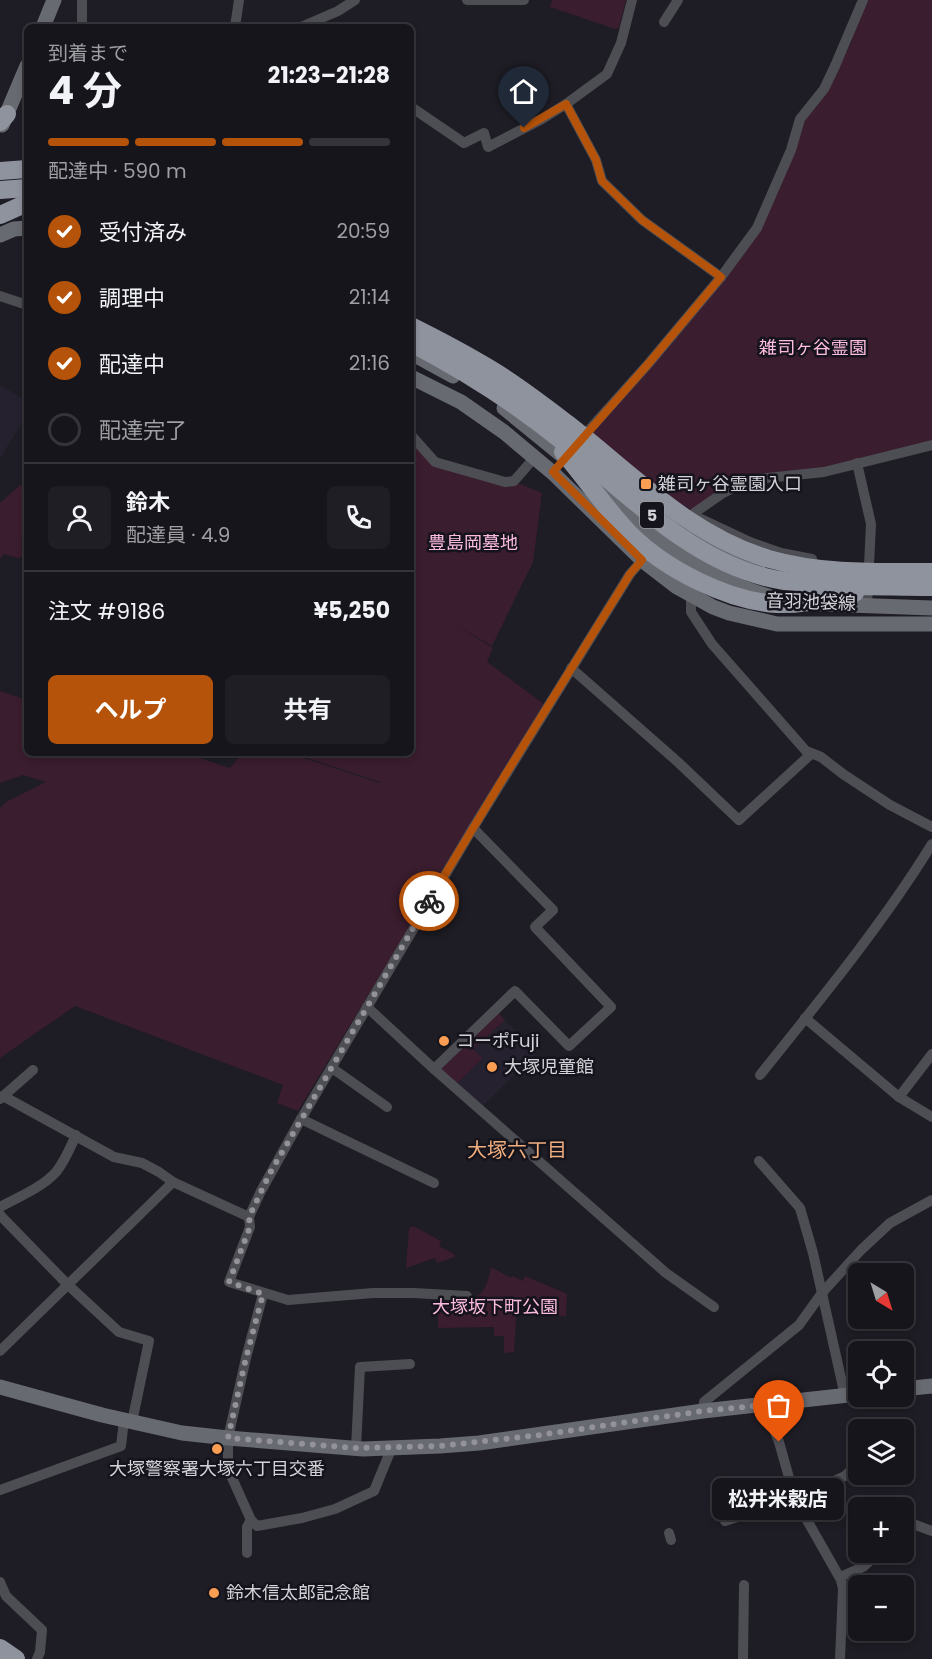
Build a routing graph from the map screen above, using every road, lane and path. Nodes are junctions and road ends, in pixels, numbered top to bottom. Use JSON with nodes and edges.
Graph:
{"nodes":[{"id":1,"x":54,"y":0,"type":"edge"},
{"id":2,"x":82,"y":0,"type":"edge"},
{"id":3,"x":239,"y":0,"type":"edge"},
{"id":4,"x":354,"y":0,"type":"edge"},
{"id":5,"x":466,"y":0,"type":"edge"},
{"id":6,"x":524,"y":0,"type":"edge"},
{"id":7,"x":632,"y":0,"type":"edge"},
{"id":8,"x":678,"y":0,"type":"edge"},
{"id":9,"x":863,"y":0,"type":"edge"},
{"id":10,"x":664,"y":22,"type":"dead end"},
{"id":11,"x":44,"y":24,"type":"edge"},
{"id":12,"x":82,"y":24,"type":"edge"},
{"id":13,"x":235,"y":24,"type":"edge"},
{"id":14,"x":308,"y":24,"type":"edge"},
{"id":15,"x":24,"y":73,"type":"edge"},
{"id":16,"x":566,"y":104,"type":"junction"},
{"id":17,"x":414,"y":109,"type":"edge"},
{"id":18,"x":2,"y":122,"type":"edge"},
{"id":19,"x":24,"y":169,"type":"edge"},
{"id":20,"x":0,"y":171,"type":"edge"},
{"id":21,"x":24,"y":177,"type":"edge"},
{"id":22,"x":0,"y":183,"type":"edge"},
{"id":23,"x":24,"y":188,"type":"edge"},
{"id":24,"x":0,"y":191,"type":"edge"},
{"id":25,"x":24,"y":201,"type":"edge"},
{"id":26,"x":24,"y":203,"type":"edge"},
{"id":27,"x":0,"y":215,"type":"edge"},
{"id":28,"x":24,"y":228,"type":"edge"},
{"id":29,"x":0,"y":235,"type":"edge"},
{"id":30,"x":721,"y":277,"type":"junction"},
{"id":31,"x":0,"y":296,"type":"edge"},
{"id":32,"x":24,"y":304,"type":"edge"},
{"id":33,"x":414,"y":328,"type":"edge"},
{"id":34,"x":414,"y":335,"type":"edge"},
{"id":35,"x":414,"y":345,"type":"edge"},
{"id":36,"x":414,"y":355,"type":"edge"},
{"id":37,"x":414,"y":379,"type":"edge"},
{"id":38,"x":534,"y":419,"type":"junction"},
{"id":39,"x":414,"y":438,"type":"edge"},
{"id":40,"x":579,"y":443,"type":"junction"},
{"id":41,"x":932,"y":446,"type":"edge"},
{"id":42,"x":535,"y":457,"type":"junction"},
{"id":43,"x":566,"y":458,"type":"junction"},
{"id":44,"x":857,"y":463,"type":"junction"},
{"id":45,"x":553,"y":472,"type":"junction"},
{"id":46,"x":691,"y":514,"type":"junction"},
{"id":47,"x":679,"y":525,"type":"junction"},
{"id":48,"x":661,"y":542,"type":"junction"},
{"id":49,"x":642,"y":560,"type":"junction"},
{"id":50,"x":870,"y":568,"type":"junction"},
{"id":51,"x":932,"y":570,"type":"edge"},
{"id":52,"x":892,"y":586,"type":"junction"},
{"id":53,"x":932,"y":586,"type":"edge"},
{"id":54,"x":691,"y":596,"type":"junction"},
{"id":55,"x":867,"y":606,"type":"junction"},
{"id":56,"x":932,"y":608,"type":"edge"},
{"id":57,"x":932,"y":624,"type":"edge"},
{"id":58,"x":572,"y":668,"type":"junction"},
{"id":59,"x":811,"y":754,"type":"junction"},
{"id":60,"x":932,"y":827,"type":"edge"},
{"id":61,"x":473,"y":828,"type":"junction"},
{"id":62,"x":932,"y":844,"type":"edge"},
{"id":63,"x":367,"y":1007,"type":"junction"},
{"id":64,"x":806,"y":1018,"type":"junction"},
{"id":65,"x":932,"y":1054,"type":"edge"},
{"id":66,"x":332,"y":1068,"type":"junction"},
{"id":67,"x":434,"y":1069,"type":"junction"},
{"id":68,"x":33,"y":1070,"type":"dead end"},
{"id":69,"x":760,"y":1074,"type":"dead end"},
{"id":70,"x":2,"y":1097,"type":"edge"},
{"id":71,"x":899,"y":1097,"type":"junction"},
{"id":72,"x":387,"y":1107,"type":"dead end"},
{"id":73,"x":932,"y":1117,"type":"edge"},
{"id":74,"x":301,"y":1119,"type":"junction"},
{"id":75,"x":76,"y":1136,"type":"junction"},
{"id":76,"x":759,"y":1161,"type":"dead end"},
{"id":77,"x":173,"y":1182,"type":"junction"},
{"id":78,"x":434,"y":1183,"type":"dead end"},
{"id":79,"x":932,"y":1200,"type":"edge"},
{"id":80,"x":0,"y":1207,"type":"edge"},
{"id":81,"x":0,"y":1215,"type":"edge"},
{"id":82,"x":249,"y":1217,"type":"junction"},
{"id":83,"x":67,"y":1284,"type":"junction"},
{"id":84,"x":822,"y":1293,"type":"junction"},
{"id":85,"x":263,"y":1294,"type":"junction"},
{"id":86,"x":467,"y":1296,"type":"dead end"},
{"id":87,"x":714,"y":1307,"type":"dead end"},
{"id":88,"x":0,"y":1351,"type":"edge"},
{"id":89,"x":410,"y":1364,"type":"dead end"},
{"id":90,"x":848,"y":1381,"type":"edge"},
{"id":91,"x":932,"y":1386,"type":"edge"},
{"id":92,"x":0,"y":1387,"type":"edge"},
{"id":93,"x":914,"y":1388,"type":"edge"},
{"id":94,"x":848,"y":1395,"type":"edge"},
{"id":95,"x":764,"y":1405,"type":"junction"},
{"id":96,"x":703,"y":1411,"type":"junction"},
{"id":97,"x":128,"y":1421,"type":"junction"},
{"id":98,"x":228,"y":1438,"type":"junction"},
{"id":99,"x":392,"y":1447,"type":"junction"},
{"id":100,"x":356,"y":1448,"type":"junction"},
{"id":101,"x":848,"y":1473,"type":"edge"},
{"id":102,"x":0,"y":1490,"type":"edge"},
{"id":103,"x":795,"y":1499,"type":"junction"},
{"id":104,"x":251,"y":1520,"type":"junction"},
{"id":105,"x":726,"y":1521,"type":"dead end"},
{"id":106,"x":914,"y":1524,"type":"edge"},
{"id":107,"x":932,"y":1531,"type":"edge"},
{"id":108,"x":247,"y":1553,"type":"dead end"},
{"id":109,"x":868,"y":1563,"type":"edge"},
{"id":110,"x":840,"y":1577,"type":"junction"},
{"id":111,"x":0,"y":1582,"type":"edge"},
{"id":112,"x":744,"y":1585,"type":"dead end"},
{"id":113,"x":0,"y":1648,"type":"edge"},
{"id":114,"x":16,"y":1659,"type":"edge"},
{"id":115,"x":38,"y":1659,"type":"edge"},
{"id":116,"x":743,"y":1659,"type":"edge"},
{"id":117,"x":840,"y":1659,"type":"edge"}],
"edges":[{"from":1,"to":11,"type":"main road"},
{"from":2,"to":12,"type":"street"},
{"from":3,"to":13,"type":"street"},
{"from":4,"to":14,"type":"street"},
{"from":5,"to":6,"type":"street"},
{"from":7,"to":16,"type":"street"},
{"from":8,"to":10,"type":"street"},
{"from":9,"to":30,"type":"street"},
{"from":15,"to":18,"type":"main road"},
{"from":16,"to":17,"type":"street"},
{"from":16,"to":30,"type":"street"},
{"from":19,"to":20,"type":"highway"},
{"from":21,"to":22,"type":"main road"},
{"from":23,"to":24,"type":"highway"},
{"from":24,"to":25,"type":"main road"},
{"from":26,"to":27,"type":"highway"},
{"from":28,"to":29,"type":"main road"},
{"from":30,"to":40,"type":"street"},
{"from":31,"to":32,"type":"street"},
{"from":33,"to":51,"type":"highway","number":"5","bridge":true},
{"from":34,"to":40,"type":"main road","name":"音羽池袋線"},
{"from":35,"to":38,"type":"highway","number":"5","bridge":true},
{"from":36,"to":43,"type":"main road","name":"音羽池袋線"},
{"from":37,"to":42,"type":"main road","name":"音羽池袋線"},
{"from":38,"to":52,"type":"highway","number":"5","bridge":true},
{"from":38,"to":52,"type":"highway","bridge":true},
{"from":39,"to":42,"type":"street"},
{"from":40,"to":43,"type":"street"},
{"from":40,"to":47,"type":"main road","name":"音羽池袋線"},
{"from":41,"to":44,"type":"street"},
{"from":42,"to":45,"type":"main road","name":"音羽池袋線"},
{"from":43,"to":45,"type":"street"},
{"from":43,"to":48,"type":"main road","name":"音羽池袋線"},
{"from":44,"to":46,"type":"street"},
{"from":44,"to":50,"type":"street"},
{"from":45,"to":49,"type":"main road","name":"音羽池袋線"},
{"from":46,"to":47,"type":"street"},
{"from":46,"to":50,"type":"street"},
{"from":47,"to":48,"type":"street"},
{"from":47,"to":55,"type":"main road","name":"音羽池袋線"},
{"from":48,"to":49,"type":"street"},
{"from":48,"to":55,"type":"main road","name":"音羽池袋線"},
{"from":49,"to":54,"type":"main road","name":"音羽池袋線"},
{"from":49,"to":58,"type":"street"},
{"from":50,"to":51,"type":"street"},
{"from":50,"to":55,"type":"street"},
{"from":52,"to":53,"type":"highway","number":"5","bridge":true},
{"from":54,"to":57,"type":"main road","name":"音羽池袋線"},
{"from":54,"to":59,"type":"street"},
{"from":55,"to":56,"type":"main road","name":"音羽池袋線"},
{"from":58,"to":59,"type":"street"},
{"from":58,"to":61,"type":"street"},
{"from":59,"to":60,"type":"street"},
{"from":61,"to":63,"type":"street"},
{"from":61,"to":67,"type":"street"},
{"from":62,"to":64,"type":"street"},
{"from":63,"to":66,"type":"street"},
{"from":63,"to":67,"type":"street"},
{"from":64,"to":69,"type":"street"},
{"from":64,"to":71,"type":"street"},
{"from":65,"to":71,"type":"street"},
{"from":66,"to":72,"type":"street"},
{"from":66,"to":74,"type":"street"},
{"from":67,"to":87,"type":"street"},
{"from":68,"to":70,"type":"street"},
{"from":70,"to":75,"type":"street"},
{"from":71,"to":73,"type":"street"},
{"from":74,"to":78,"type":"street"},
{"from":74,"to":82,"type":"street"},
{"from":75,"to":77,"type":"street"},
{"from":75,"to":80,"type":"street"},
{"from":76,"to":84,"type":"street"},
{"from":77,"to":82,"type":"street"},
{"from":77,"to":83,"type":"street"},
{"from":79,"to":84,"type":"street"},
{"from":81,"to":83,"type":"street"},
{"from":82,"to":85,"type":"street"},
{"from":83,"to":88,"type":"street"},
{"from":83,"to":97,"type":"street"},
{"from":84,"to":90,"type":"street"},
{"from":84,"to":96,"type":"street"},
{"from":85,"to":86,"type":"street"},
{"from":85,"to":98,"type":"street"},
{"from":89,"to":100,"type":"street"},
{"from":91,"to":93,"type":"main road"},
{"from":92,"to":97,"type":"main road"},
{"from":94,"to":95,"type":"main road"},
{"from":95,"to":96,"type":"main road"},
{"from":95,"to":103,"type":"street"},
{"from":96,"to":99,"type":"main road"},
{"from":97,"to":98,"type":"main road"},
{"from":97,"to":102,"type":"street"},
{"from":98,"to":100,"type":"main road"},
{"from":98,"to":104,"type":"street"},
{"from":99,"to":100,"type":"main road"},
{"from":99,"to":104,"type":"street"},
{"from":101,"to":103,"type":"street"},
{"from":103,"to":105,"type":"street"},
{"from":103,"to":110,"type":"street"},
{"from":104,"to":108,"type":"street"},
{"from":106,"to":107,"type":"street"},
{"from":109,"to":110,"type":"street"},
{"from":110,"to":117,"type":"street"},
{"from":111,"to":115,"type":"street"},
{"from":112,"to":116,"type":"street"},
{"from":113,"to":114,"type":"highway"}]}
